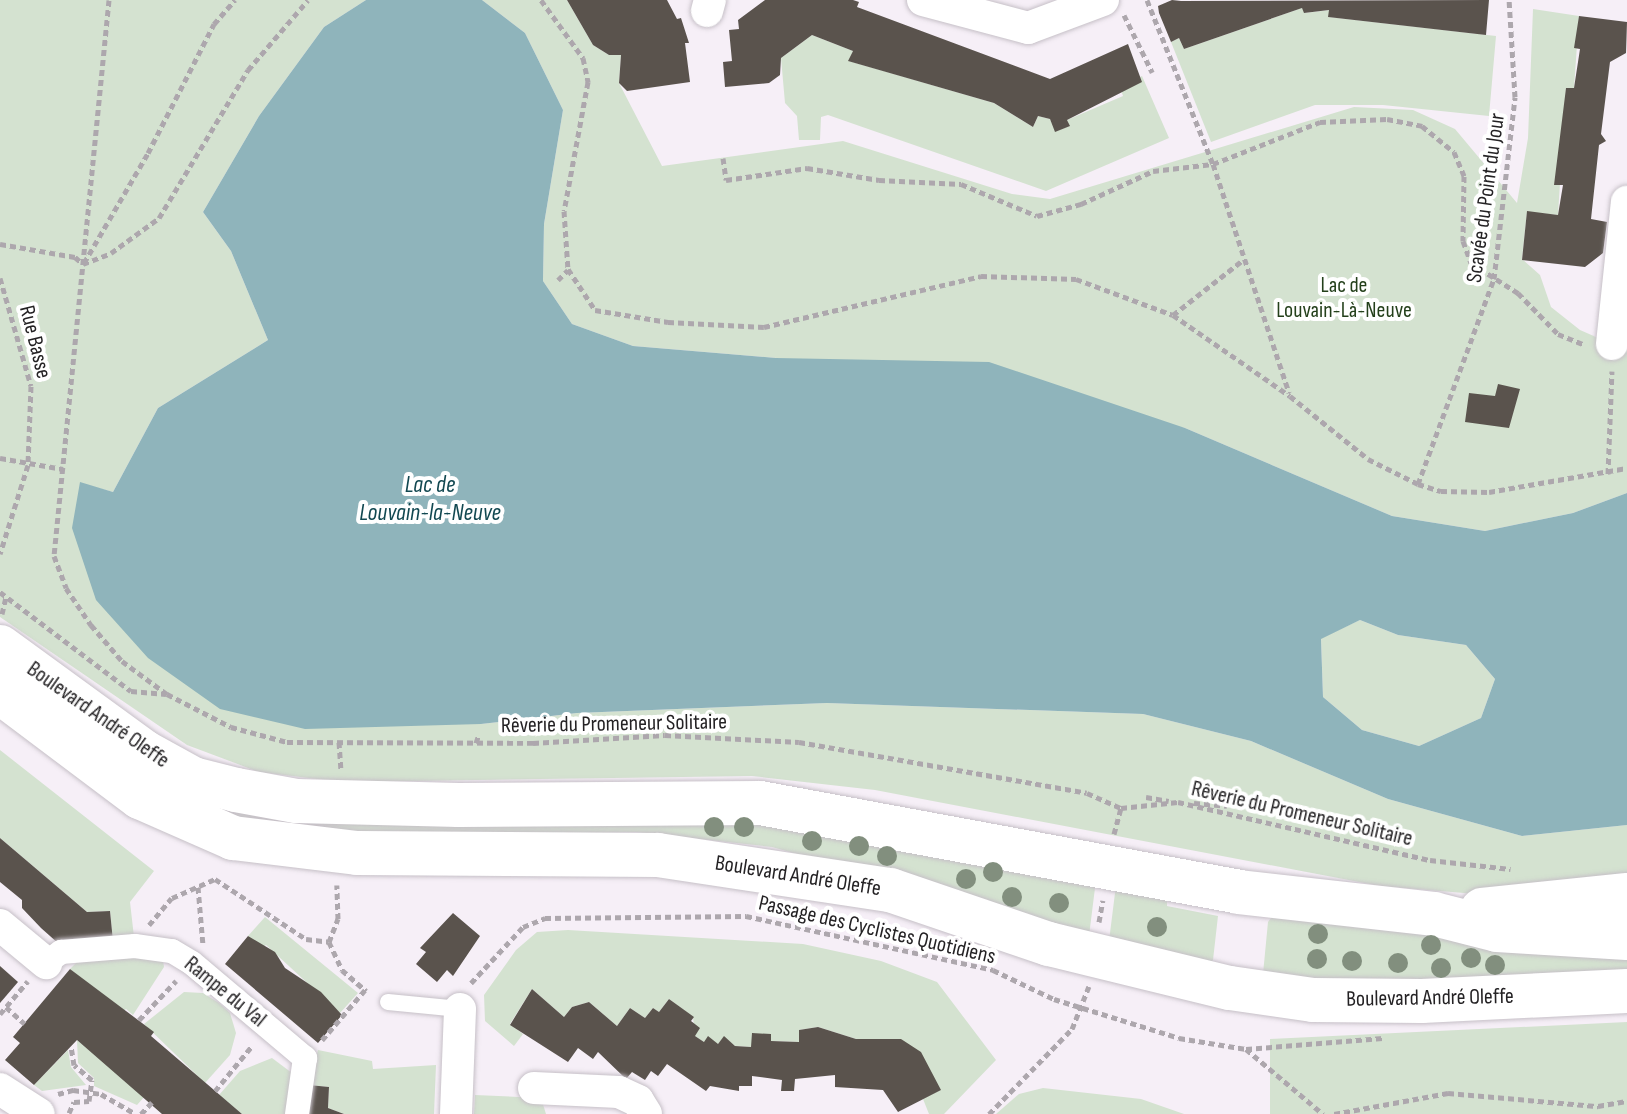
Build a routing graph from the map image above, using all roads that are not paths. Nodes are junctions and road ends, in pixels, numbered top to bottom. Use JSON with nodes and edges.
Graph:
{"nodes":[{"id":1,"x":923,"y":0,"type":"edge"},
{"id":2,"x":1103,"y":0,"type":"edge"},
{"id":3,"x":1627,"y":202,"type":"edge"},
{"id":4,"x":1601,"y":345,"type":"road end"},
{"id":5,"x":0,"y":647,"type":"edge"},
{"id":6,"x":0,"y":692,"type":"edge"},
{"id":7,"x":1627,"y":895,"type":"edge"},
{"id":8,"x":1434,"y":914,"type":"junction"},
{"id":9,"x":0,"y":925,"type":"edge"},
{"id":10,"x":1627,"y":938,"type":"edge"},
{"id":11,"x":42,"y":967,"type":"joint"},
{"id":12,"x":1627,"y":991,"type":"edge"},
{"id":13,"x":388,"y":1002,"type":"road end"},
{"id":14,"x":460,"y":1009,"type":"joint"},
{"id":15,"x":534,"y":1088,"type":"dead end"},
{"id":16,"x":0,"y":1089,"type":"edge"},
{"id":17,"x":48,"y":1112,"type":"edge"},
{"id":18,"x":297,"y":1114,"type":"edge"},
{"id":19,"x":456,"y":1114,"type":"edge"},
{"id":20,"x":646,"y":1114,"type":"edge"}],
"edges":[{"from":1,"to":2,"type":"street"},
{"from":3,"to":4,"type":"street"},
{"from":5,"to":8,"type":"main road","name":"Boulevard André Oleffe"},
{"from":6,"to":12,"type":"main road","name":"Boulevard André Oleffe"},
{"from":7,"to":8,"type":"main road"},
{"from":8,"to":10,"type":"main road"},
{"from":9,"to":11,"type":"street"},
{"from":11,"to":18,"type":"street","name":"Rampe du Val"},
{"from":13,"to":14,"type":"lane"},
{"from":14,"to":19,"type":"street"},
{"from":15,"to":20,"type":"street"},
{"from":16,"to":17,"type":"street"}]}
